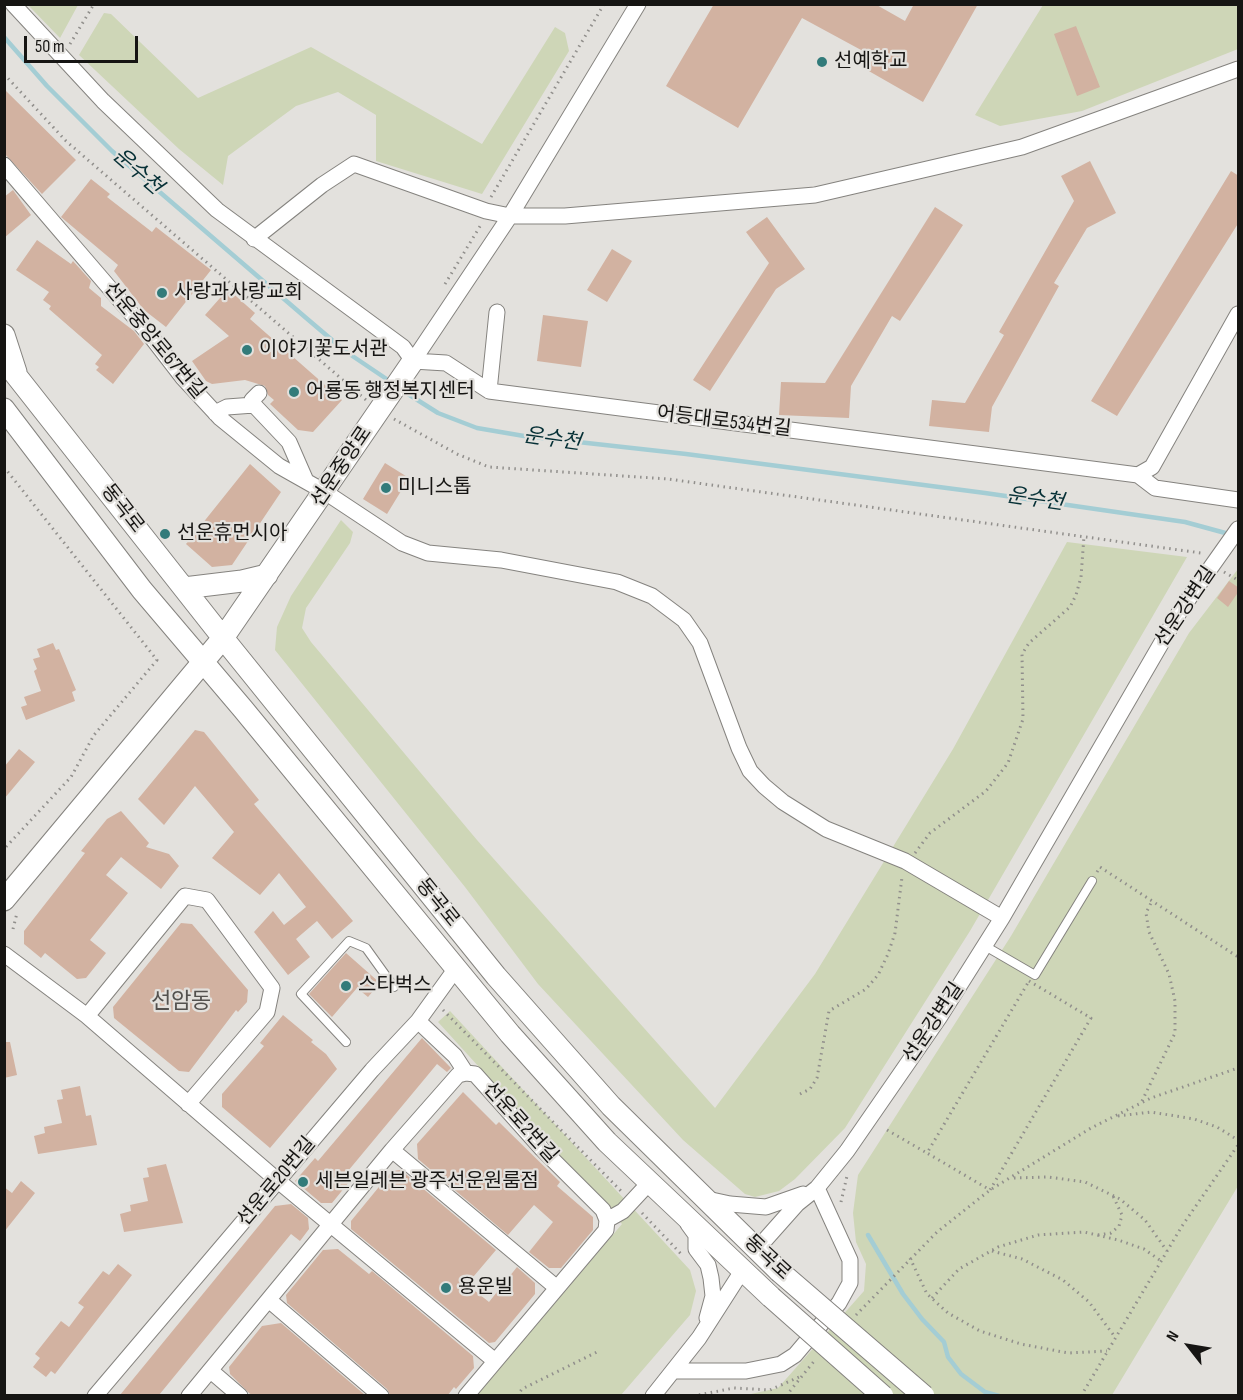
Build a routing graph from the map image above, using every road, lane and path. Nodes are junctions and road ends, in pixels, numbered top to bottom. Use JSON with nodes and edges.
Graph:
{"nodes":[{"id":1,"x":13,"y":4,"type":"edge"},
{"id":2,"x":94,"y":4,"type":"edge"},
{"id":3,"x":604,"y":4,"type":"edge"},
{"id":4,"x":638,"y":4,"type":"edge"},
{"id":5,"x":68,"y":48,"type":"dead end"},
{"id":6,"x":1239,"y":69,"type":"edge"},
{"id":7,"x":4,"y":74,"type":"edge"},
{"id":8,"x":4,"y":165,"type":"edge"},
{"id":9,"x":486,"y":211,"type":"junction"},
{"id":10,"x":510,"y":216,"type":"junction"},
{"id":11,"x":254,"y":239,"type":"junction"},
{"id":12,"x":444,"y":284,"type":"dead end"},
{"id":13,"x":497,"y":312,"type":"dead end"},
{"id":14,"x":1239,"y":314,"type":"edge"},
{"id":15,"x":4,"y":335,"type":"edge"},
{"id":16,"x":411,"y":364,"type":"junction"},
{"id":17,"x":11,"y":368,"type":"edge"},
{"id":18,"x":489,"y":391,"type":"junction"},
{"id":19,"x":382,"y":408,"type":"junction"},
{"id":20,"x":4,"y":409,"type":"edge"},
{"id":21,"x":215,"y":413,"type":"junction"},
{"id":22,"x":4,"y":427,"type":"edge"},
{"id":23,"x":4,"y":467,"type":"edge"},
{"id":24,"x":1138,"y":475,"type":"junction"},
{"id":25,"x":306,"y":481,"type":"junction"},
{"id":26,"x":325,"y":492,"type":"junction"},
{"id":27,"x":69,"y":496,"type":"junction"},
{"id":28,"x":1239,"y":500,"type":"edge"},
{"id":29,"x":1239,"y":529,"type":"edge"},
{"id":30,"x":1084,"y":536,"type":"junction"},
{"id":31,"x":1197,"y":562,"type":"dead end"},
{"id":32,"x":1223,"y":571,"type":"dead end"},
{"id":33,"x":267,"y":575,"type":"junction"},
{"id":34,"x":1239,"y":580,"type":"edge"},
{"id":35,"x":184,"y":588,"type":"junction"},
{"id":36,"x":223,"y":638,"type":"junction"},
{"id":37,"x":202,"y":663,"type":"junction"},
{"id":38,"x":4,"y":849,"type":"edge"},
{"id":39,"x":924,"y":860,"type":"dead end"},
{"id":40,"x":901,"y":877,"type":"dead end"},
{"id":41,"x":1092,"y":881,"type":"joint"},
{"id":42,"x":1152,"y":901,"type":"junction"},
{"id":43,"x":11,"y":906,"type":"edge"},
{"id":44,"x":1002,"y":918,"type":"junction"},
{"id":45,"x":13,"y":929,"type":"dead end"},
{"id":46,"x":985,"y":946,"type":"junction"},
{"id":47,"x":4,"y":954,"type":"edge"},
{"id":48,"x":1239,"y":957,"type":"edge"},
{"id":49,"x":457,"y":967,"type":"junction"},
{"id":50,"x":394,"y":987,"type":"dead end"},
{"id":51,"x":443,"y":1010,"type":"dead end"},
{"id":52,"x":87,"y":1016,"type":"junction"},
{"id":53,"x":418,"y":1021,"type":"junction"},
{"id":54,"x":346,"y":1042,"type":"dead end"},
{"id":55,"x":1239,"y":1068,"type":"edge"},
{"id":56,"x":466,"y":1072,"type":"junction"},
{"id":57,"x":800,"y":1094,"type":"dead end"},
{"id":58,"x":1141,"y":1103,"type":"junction"},
{"id":59,"x":188,"y":1104,"type":"junction"},
{"id":60,"x":1114,"y":1117,"type":"junction"},
{"id":61,"x":887,"y":1130,"type":"dead end"},
{"id":62,"x":1239,"y":1140,"type":"edge"},
{"id":63,"x":1239,"y":1145,"type":"edge"},
{"id":64,"x":392,"y":1150,"type":"junction"},
{"id":65,"x":927,"y":1153,"type":"junction"},
{"id":66,"x":1012,"y":1178,"type":"junction"},
{"id":67,"x":278,"y":1180,"type":"junction"},
{"id":68,"x":650,"y":1182,"type":"junction"},
{"id":69,"x":817,"y":1188,"type":"junction"},
{"id":70,"x":990,"y":1190,"type":"junction"},
{"id":71,"x":1112,"y":1195,"type":"junction"},
{"id":72,"x":704,"y":1198,"type":"junction"},
{"id":73,"x":670,"y":1201,"type":"junction"},
{"id":74,"x":631,"y":1202,"type":"junction"},
{"id":75,"x":607,"y":1220,"type":"junction"},
{"id":76,"x":331,"y":1225,"type":"junction"},
{"id":77,"x":1096,"y":1235,"type":"junction"},
{"id":78,"x":757,"y":1250,"type":"junction"},
{"id":79,"x":992,"y":1251,"type":"junction"},
{"id":80,"x":1167,"y":1251,"type":"junction"},
{"id":81,"x":910,"y":1258,"type":"junction"},
{"id":82,"x":1161,"y":1261,"type":"junction"},
{"id":83,"x":687,"y":1262,"type":"dead end"},
{"id":84,"x":742,"y":1271,"type":"junction"},
{"id":85,"x":883,"y":1286,"type":"dead end"},
{"id":86,"x":556,"y":1288,"type":"junction"},
{"id":87,"x":932,"y":1298,"type":"junction"},
{"id":88,"x":270,"y":1301,"type":"junction"},
{"id":89,"x":1115,"y":1337,"type":"junction"},
{"id":90,"x":699,"y":1338,"type":"junction"},
{"id":91,"x":599,"y":1351,"type":"dead end"},
{"id":92,"x":1107,"y":1351,"type":"junction"},
{"id":93,"x":495,"y":1361,"type":"junction"},
{"id":94,"x":211,"y":1371,"type":"junction"},
{"id":95,"x":673,"y":1371,"type":"junction"},
{"id":96,"x":97,"y":1395,"type":"edge"},
{"id":97,"x":189,"y":1395,"type":"edge"},
{"id":98,"x":240,"y":1395,"type":"edge"},
{"id":99,"x":381,"y":1395,"type":"edge"},
{"id":100,"x":466,"y":1395,"type":"edge"},
{"id":101,"x":517,"y":1395,"type":"edge"},
{"id":102,"x":652,"y":1395,"type":"edge"},
{"id":103,"x":883,"y":1395,"type":"edge"},
{"id":104,"x":924,"y":1395,"type":"edge"},
{"id":105,"x":1081,"y":1395,"type":"edge"}],
"edges":[{"from":1,"to":11,"type":"street"},
{"from":2,"to":5,"type":"path"},
{"from":3,"to":9,"type":"path"},
{"from":4,"to":10,"type":"street","name":"선운중앙로"},
{"from":6,"to":10,"type":"street"},
{"from":7,"to":19,"type":"path"},
{"from":8,"to":21,"type":"street","name":"선운중앙로67번길"},
{"from":9,"to":10,"type":"street"},
{"from":9,"to":11,"type":"street"},
{"from":9,"to":12,"type":"path"},
{"from":10,"to":16,"type":"street","name":"선운중앙로"},
{"from":11,"to":16,"type":"street"},
{"from":13,"to":18,"type":"street"},
{"from":14,"to":24,"type":"street"},
{"from":15,"to":17,"type":"main road"},
{"from":16,"to":18,"type":"street","name":"어등대로534번길"},
{"from":16,"to":19,"type":"main road","name":"선운중앙로"},
{"from":17,"to":35,"type":"main road","name":"동곡로"},
{"from":18,"to":24,"type":"street","name":"어등대로534번길"},
{"from":19,"to":26,"type":"main road","name":"선운중앙로"},
{"from":19,"to":30,"type":"path"},
{"from":20,"to":27,"type":"main road","name":"동곡로"},
{"from":21,"to":25,"type":"street","name":"선운중앙로67번길"},
{"from":21,"to":25,"type":"street"},
{"from":22,"to":27,"type":"main road"},
{"from":23,"to":38,"type":"path"},
{"from":24,"to":28,"type":"street","name":"어등대로534번길"},
{"from":25,"to":26,"type":"street","name":"선운중앙로67번길"},
{"from":26,"to":33,"type":"main road","name":"선운중앙로"},
{"from":26,"to":44,"type":"street","name":"선운중앙로67번길"},
{"from":27,"to":37,"type":"main road","name":"동곡로"},
{"from":29,"to":44,"type":"street","name":"선운강변길"},
{"from":30,"to":31,"type":"path"},
{"from":30,"to":39,"type":"path"},
{"from":32,"to":34,"type":"path"},
{"from":33,"to":35,"type":"main road"},
{"from":33,"to":36,"type":"main road","name":"선운중앙로"},
{"from":35,"to":36,"type":"main road","name":"동곡로"},
{"from":36,"to":37,"type":"main road","name":"선운중앙로"},
{"from":36,"to":72,"type":"main road","name":"동곡로"},
{"from":37,"to":43,"type":"main road","name":"선운중앙로"},
{"from":37,"to":49,"type":"main road","name":"동곡로"},
{"from":40,"to":57,"type":"path"},
{"from":41,"to":42,"type":"path"},
{"from":41,"to":46,"type":"lane"},
{"from":42,"to":48,"type":"path"},
{"from":42,"to":58,"type":"path"},
{"from":43,"to":45,"type":"path"},
{"from":44,"to":46,"type":"street","name":"선운강변길"},
{"from":46,"to":69,"type":"street","name":"선운강변길"},
{"from":47,"to":52,"type":"street"},
{"from":49,"to":53,"type":"street","name":"선운로20번길"},
{"from":49,"to":68,"type":"main road","name":"동곡로"},
{"from":50,"to":54,"type":"lane"},
{"from":51,"to":74,"type":"path"},
{"from":52,"to":59,"type":"street"},
{"from":52,"to":59,"type":"street"},
{"from":53,"to":56,"type":"street"},
{"from":53,"to":67,"type":"street","name":"선운로20번길"},
{"from":55,"to":58,"type":"path"},
{"from":56,"to":64,"type":"street","name":"선운로2번길"},
{"from":56,"to":75,"type":"street","name":"선운로2번길"},
{"from":58,"to":60,"type":"path"},
{"from":59,"to":67,"type":"street"},
{"from":60,"to":62,"type":"path"},
{"from":60,"to":66,"type":"path"},
{"from":61,"to":65,"type":"path"},
{"from":63,"to":80,"type":"path"},
{"from":64,"to":76,"type":"street","name":"선운로2번길"},
{"from":64,"to":86,"type":"street"},
{"from":65,"to":70,"type":"path"},
{"from":65,"to":70,"type":"path"},
{"from":66,"to":70,"type":"path"},
{"from":66,"to":71,"type":"path"},
{"from":67,"to":76,"type":"street"},
{"from":67,"to":96,"type":"street","name":"선운로20번길"},
{"from":68,"to":73,"type":"main road","name":"동곡로"},
{"from":68,"to":74,"type":"street"},
{"from":69,"to":72,"type":"street"},
{"from":69,"to":78,"type":"street","name":"선운강변길"},
{"from":69,"to":95,"type":"street"},
{"from":70,"to":81,"type":"path"},
{"from":71,"to":77,"type":"path"},
{"from":71,"to":80,"type":"path"},
{"from":72,"to":78,"type":"main road","name":"동곡로"},
{"from":73,"to":84,"type":"main road","name":"동곡로"},
{"from":73,"to":90,"type":"street"},
{"from":74,"to":75,"type":"street"},
{"from":74,"to":83,"type":"path"},
{"from":75,"to":86,"type":"street"},
{"from":76,"to":88,"type":"street","name":"선운로2번길"},
{"from":76,"to":93,"type":"street"},
{"from":77,"to":79,"type":"path"},
{"from":77,"to":82,"type":"path"},
{"from":78,"to":104,"type":"main road","name":"동곡로","bridge":true},
{"from":79,"to":87,"type":"path"},
{"from":79,"to":89,"type":"path"},
{"from":80,"to":82,"type":"path"},
{"from":81,"to":85,"type":"path"},
{"from":81,"to":87,"type":"path"},
{"from":82,"to":89,"type":"path"},
{"from":84,"to":90,"type":"street"},
{"from":84,"to":103,"type":"main road","name":"동곡로","bridge":true},
{"from":86,"to":93,"type":"street"},
{"from":87,"to":92,"type":"path"},
{"from":88,"to":94,"type":"street","name":"선운로2번길"},
{"from":88,"to":99,"type":"street"},
{"from":89,"to":92,"type":"path"},
{"from":90,"to":95,"type":"street"},
{"from":91,"to":101,"type":"path"},
{"from":92,"to":105,"type":"path"},
{"from":93,"to":100,"type":"street"},
{"from":94,"to":97,"type":"street","name":"선운로2번길"},
{"from":94,"to":98,"type":"street"},
{"from":95,"to":102,"type":"street"}]}
